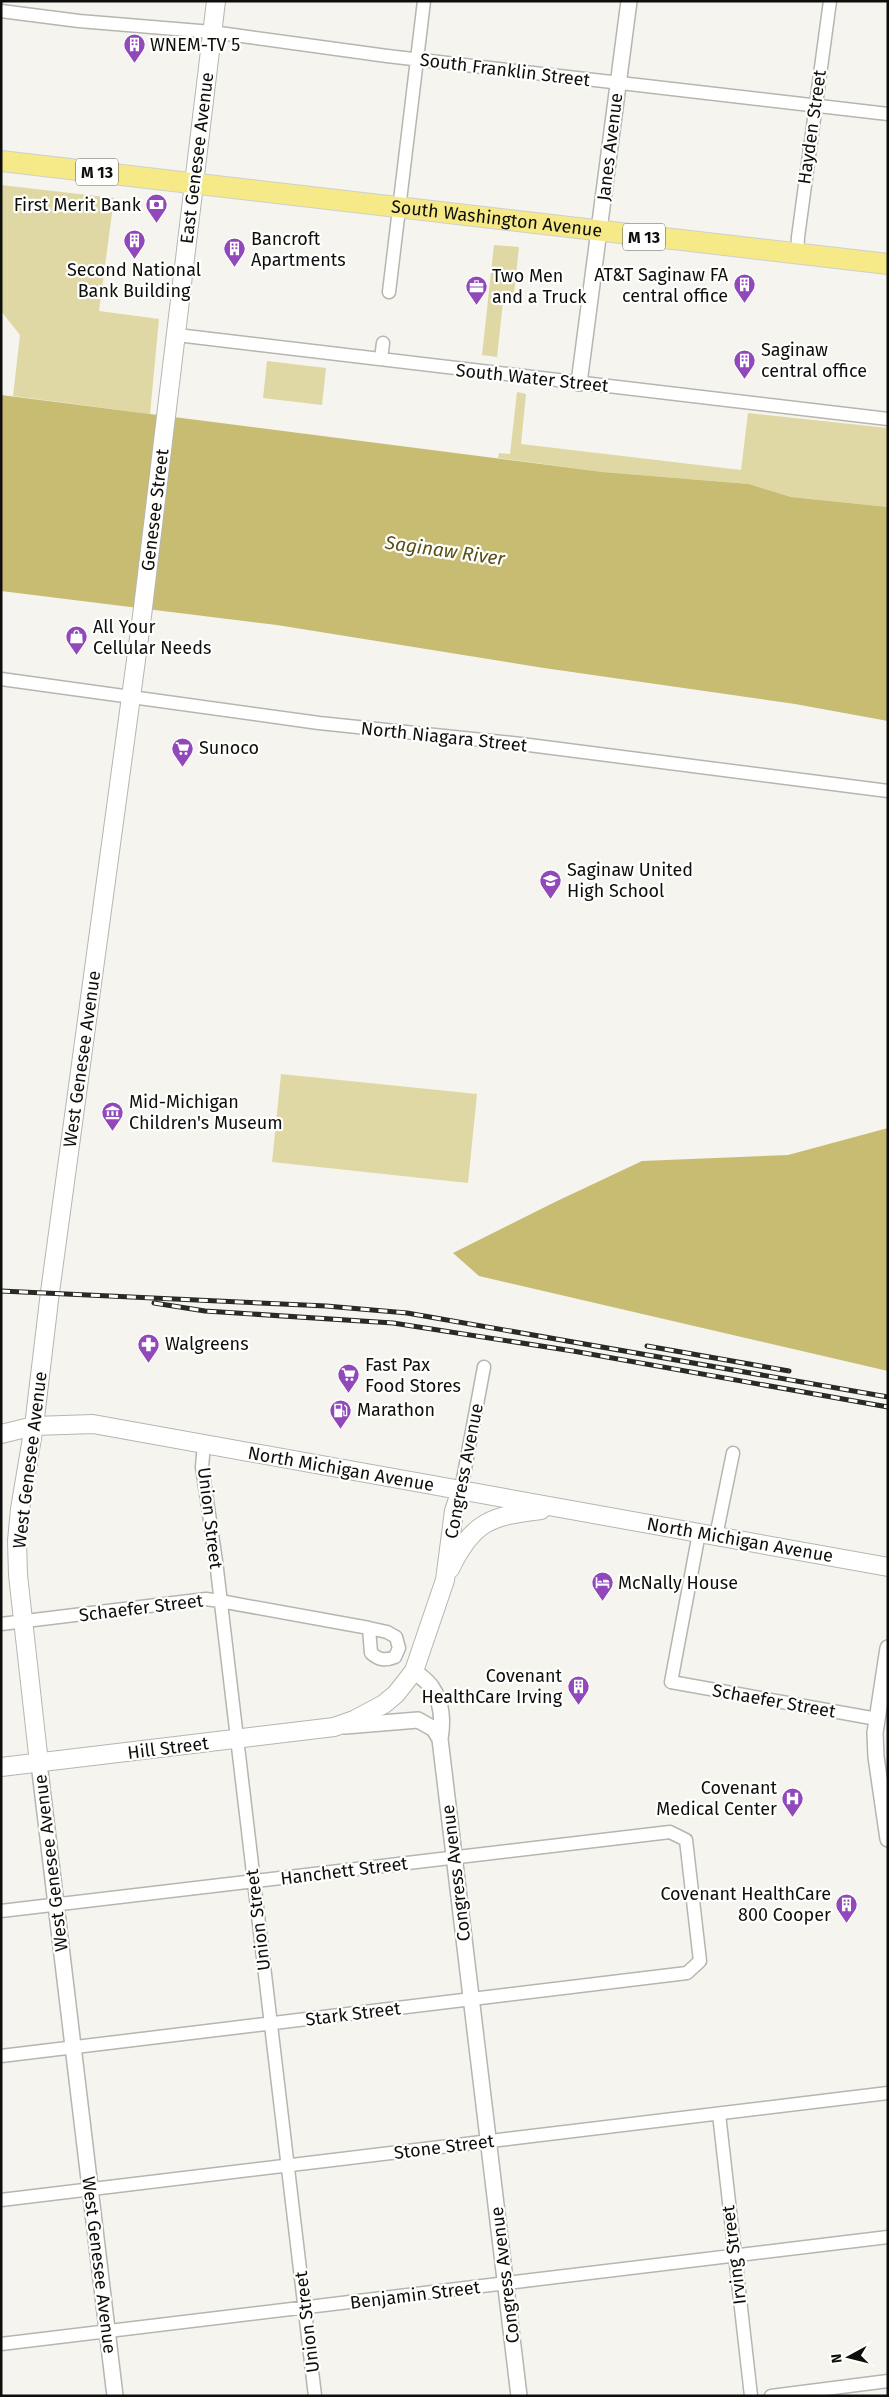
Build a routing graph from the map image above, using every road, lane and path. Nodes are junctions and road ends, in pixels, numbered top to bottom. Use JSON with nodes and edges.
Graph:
{"nodes":[{"id":1,"x":216,"y":1,"type":"edge"},
{"id":2,"x":424,"y":1,"type":"edge"},
{"id":3,"x":628,"y":1,"type":"edge"},
{"id":4,"x":830,"y":1,"type":"edge"},
{"id":5,"x":1,"y":11,"type":"edge"},
{"id":6,"x":212,"y":32,"type":"junction"},
{"id":7,"x":417,"y":59,"type":"junction"},
{"id":8,"x":618,"y":83,"type":"junction"},
{"id":9,"x":815,"y":106,"type":"junction"},
{"id":10,"x":888,"y":114,"type":"edge"},
{"id":11,"x":1,"y":161,"type":"edge"},
{"id":12,"x":194,"y":184,"type":"junction"},
{"id":13,"x":400,"y":208,"type":"junction"},
{"id":14,"x":600,"y":232,"type":"junction"},
{"id":15,"x":798,"y":254,"type":"junction"},
{"id":16,"x":888,"y":264,"type":"edge"},
{"id":17,"x":390,"y":292,"type":"dead end"},
{"id":18,"x":177,"y":335,"type":"junction"},
{"id":19,"x":383,"y":343,"type":"dead end"},
{"id":20,"x":382,"y":359,"type":"junction"},
{"id":21,"x":579,"y":383,"type":"junction"},
{"id":22,"x":167,"y":404,"type":"joint"},
{"id":23,"x":888,"y":419,"type":"edge"},
{"id":24,"x":142,"y":616,"type":"joint"},
{"id":25,"x":1,"y":679,"type":"edge"},
{"id":26,"x":131,"y":697,"type":"junction"},
{"id":27,"x":888,"y":791,"type":"edge"},
{"id":28,"x":484,"y":1366,"type":"dead end"},
{"id":29,"x":34,"y":1426,"type":"junction"},
{"id":30,"x":1,"y":1434,"type":"edge"},
{"id":31,"x":204,"y":1444,"type":"junction"},
{"id":32,"x":734,"y":1453,"type":"dead end"},
{"id":33,"x":461,"y":1490,"type":"junction"},
{"id":34,"x":562,"y":1508,"type":"junction"},
{"id":35,"x":707,"y":1534,"type":"junction"},
{"id":36,"x":888,"y":1567,"type":"edge"},
{"id":37,"x":445,"y":1580,"type":"junction"},
{"id":38,"x":220,"y":1600,"type":"junction"},
{"id":39,"x":23,"y":1622,"type":"junction"},
{"id":40,"x":1,"y":1624,"type":"edge"},
{"id":41,"x":370,"y":1628,"type":"dead end"},
{"id":42,"x":888,"y":1648,"type":"edge"},
{"id":43,"x":414,"y":1671,"type":"junction"},
{"id":44,"x":876,"y":1720,"type":"junction"},
{"id":45,"x":334,"y":1727,"type":"junction"},
{"id":46,"x":440,"y":1739,"type":"junction"},
{"id":47,"x":236,"y":1740,"type":"junction"},
{"id":48,"x":40,"y":1763,"type":"junction"},
{"id":49,"x":1,"y":1767,"type":"edge"},
{"id":50,"x":888,"y":1839,"type":"edge"},
{"id":51,"x":455,"y":1858,"type":"junction"},
{"id":52,"x":253,"y":1882,"type":"junction"},
{"id":53,"x":55,"y":1905,"type":"junction"},
{"id":54,"x":1,"y":1912,"type":"edge"},
{"id":55,"x":700,"y":1961,"type":"joint"},
{"id":56,"x":472,"y":2000,"type":"junction"},
{"id":57,"x":270,"y":2024,"type":"junction"},
{"id":58,"x":73,"y":2048,"type":"junction"},
{"id":59,"x":1,"y":2056,"type":"edge"},
{"id":60,"x":888,"y":2093,"type":"edge"},
{"id":61,"x":719,"y":2114,"type":"junction"},
{"id":62,"x":489,"y":2141,"type":"junction"},
{"id":63,"x":288,"y":2166,"type":"junction"},
{"id":64,"x":89,"y":2190,"type":"junction"},
{"id":65,"x":1,"y":2200,"type":"edge"},
{"id":66,"x":888,"y":2237,"type":"edge"},
{"id":67,"x":734,"y":2255,"type":"junction"},
{"id":68,"x":506,"y":2284,"type":"junction"},
{"id":69,"x":305,"y":2308,"type":"junction"},
{"id":70,"x":107,"y":2331,"type":"junction"},
{"id":71,"x":1,"y":2344,"type":"edge"},
{"id":72,"x":888,"y":2382,"type":"edge"},
{"id":73,"x":115,"y":2396,"type":"edge"},
{"id":74,"x":316,"y":2396,"type":"edge"},
{"id":75,"x":519,"y":2396,"type":"edge"},
{"id":76,"x":751,"y":2396,"type":"edge"},
{"id":77,"x":771,"y":2396,"type":"edge"}],
"edges":[{"from":1,"to":6,"type":"main road","name":"East Genesee Avenue"},
{"from":2,"to":7,"type":"street"},
{"from":3,"to":8,"type":"street","name":"Janes Avenue"},
{"from":4,"to":9,"type":"street","name":"Hayden Street"},
{"from":5,"to":6,"type":"street","name":"South Franklin Street"},
{"from":6,"to":7,"type":"street","name":"South Franklin Street"},
{"from":6,"to":12,"type":"main road","name":"East Genesee Avenue"},
{"from":7,"to":8,"type":"street","name":"South Franklin Street"},
{"from":7,"to":13,"type":"street"},
{"from":8,"to":9,"type":"street","name":"South Franklin Street"},
{"from":8,"to":14,"type":"street","name":"Janes Avenue"},
{"from":9,"to":10,"type":"street","name":"South Franklin Street"},
{"from":9,"to":15,"type":"street","name":"Hayden Street"},
{"from":11,"to":12,"type":"main road","number":"M 13"},
{"from":12,"to":13,"type":"main road","name":"South Washington Avenue","number":"M 13"},
{"from":12,"to":18,"type":"main road","name":"East Genesee Avenue"},
{"from":13,"to":14,"type":"main road","name":"South Washington Avenue","number":"M 13"},
{"from":13,"to":17,"type":"street"},
{"from":14,"to":15,"type":"main road","name":"South Washington Avenue","number":"M 13"},
{"from":14,"to":21,"type":"street","name":"Janes Avenue"},
{"from":15,"to":16,"type":"main road","name":"South Washington Avenue","number":"M 13"},
{"from":18,"to":20,"type":"street","name":"South Water Street"},
{"from":18,"to":22,"type":"main road","name":"East Genesee Avenue"},
{"from":19,"to":20,"type":"street"},
{"from":20,"to":21,"type":"street","name":"South Water Street"},
{"from":21,"to":23,"type":"street","name":"South Water Street"},
{"from":22,"to":24,"type":"main road","name":"Genesee Street"},
{"from":24,"to":26,"type":"main road","name":"West Genesee Avenue"},
{"from":25,"to":26,"type":"street","name":"North Niagara Street"},
{"from":26,"to":27,"type":"street","name":"North Niagara Street"},
{"from":26,"to":29,"type":"main road","name":"West Genesee Avenue"},
{"from":28,"to":33,"type":"street","name":"Congress Avenue"},
{"from":29,"to":30,"type":"main road","name":"North Michigan Avenue"},
{"from":29,"to":31,"type":"main road","name":"North Michigan Avenue"},
{"from":29,"to":39,"type":"main road","name":"West Genesee Avenue"},
{"from":31,"to":33,"type":"main road","name":"North Michigan Avenue"},
{"from":31,"to":38,"type":"street","name":"Union Street"},
{"from":32,"to":35,"type":"street"},
{"from":33,"to":34,"type":"main road","name":"North Michigan Avenue"},
{"from":33,"to":37,"type":"main road","name":"Congress Avenue"},
{"from":34,"to":35,"type":"main road","name":"North Michigan Avenue"},
{"from":34,"to":37,"type":"main road"},
{"from":35,"to":36,"type":"main road","name":"North Michigan Avenue"},
{"from":35,"to":44,"type":"street","name":"Schaefer Street"},
{"from":37,"to":43,"type":"main road","name":"Congress Avenue"},
{"from":38,"to":39,"type":"street","name":"Schaefer Street"},
{"from":38,"to":41,"type":"street","name":"Schaefer Street"},
{"from":38,"to":47,"type":"street","name":"Union Street"},
{"from":39,"to":40,"type":"street","name":"Schaefer Street"},
{"from":39,"to":48,"type":"main road","name":"West Genesee Avenue"},
{"from":42,"to":44,"type":"street"},
{"from":43,"to":45,"type":"main road","name":"Hill Street"},
{"from":43,"to":46,"type":"street","name":"Congress Avenue"},
{"from":44,"to":50,"type":"street"},
{"from":45,"to":46,"type":"street","name":"Hill Street"},
{"from":45,"to":47,"type":"main road","name":"Hill Street"},
{"from":46,"to":51,"type":"street","name":"Congress Avenue"},
{"from":47,"to":48,"type":"main road","name":"Hill Street"},
{"from":47,"to":52,"type":"street","name":"Union Street"},
{"from":48,"to":49,"type":"main road","name":"Hill Street"},
{"from":48,"to":53,"type":"street","name":"West Genesee Avenue"},
{"from":51,"to":52,"type":"street","name":"Hanchett Street"},
{"from":51,"to":55,"type":"street","name":"Hanchett Street"},
{"from":51,"to":56,"type":"street","name":"Congress Avenue"},
{"from":52,"to":53,"type":"street","name":"Hanchett Street"},
{"from":52,"to":57,"type":"street","name":"Union Street"},
{"from":53,"to":54,"type":"street","name":"Hanchett Street"},
{"from":53,"to":58,"type":"street","name":"West Genesee Avenue"},
{"from":55,"to":56,"type":"street","name":"Stark Street"},
{"from":56,"to":57,"type":"street","name":"Stark Street"},
{"from":56,"to":62,"type":"street","name":"Congress Avenue"},
{"from":57,"to":58,"type":"street","name":"Stark Street"},
{"from":57,"to":63,"type":"street","name":"Union Street"},
{"from":58,"to":59,"type":"street","name":"Stark Street"},
{"from":58,"to":64,"type":"street","name":"West Genesee Avenue"},
{"from":60,"to":61,"type":"street","name":"Stone Street"},
{"from":61,"to":62,"type":"street","name":"Stone Street"},
{"from":61,"to":67,"type":"street","name":"Irving Street"},
{"from":62,"to":63,"type":"street","name":"Stone Street"},
{"from":62,"to":68,"type":"street","name":"Congress Avenue"},
{"from":63,"to":64,"type":"street","name":"Stone Street"},
{"from":63,"to":69,"type":"street","name":"Union Street"},
{"from":64,"to":65,"type":"street","name":"Stone Street"},
{"from":64,"to":70,"type":"street","name":"West Genesee Avenue"},
{"from":66,"to":67,"type":"street","name":"Benjamin Street"},
{"from":67,"to":68,"type":"street","name":"Benjamin Street"},
{"from":67,"to":76,"type":"street","name":"Irving Street"},
{"from":68,"to":69,"type":"street","name":"Benjamin Street"},
{"from":68,"to":75,"type":"street","name":"Congress Avenue"},
{"from":69,"to":70,"type":"street","name":"Benjamin Street"},
{"from":69,"to":74,"type":"street","name":"Union Street"},
{"from":70,"to":71,"type":"street","name":"Benjamin Street"},
{"from":70,"to":73,"type":"street","name":"West Genesee Avenue"},
{"from":72,"to":77,"type":"street"}]}
